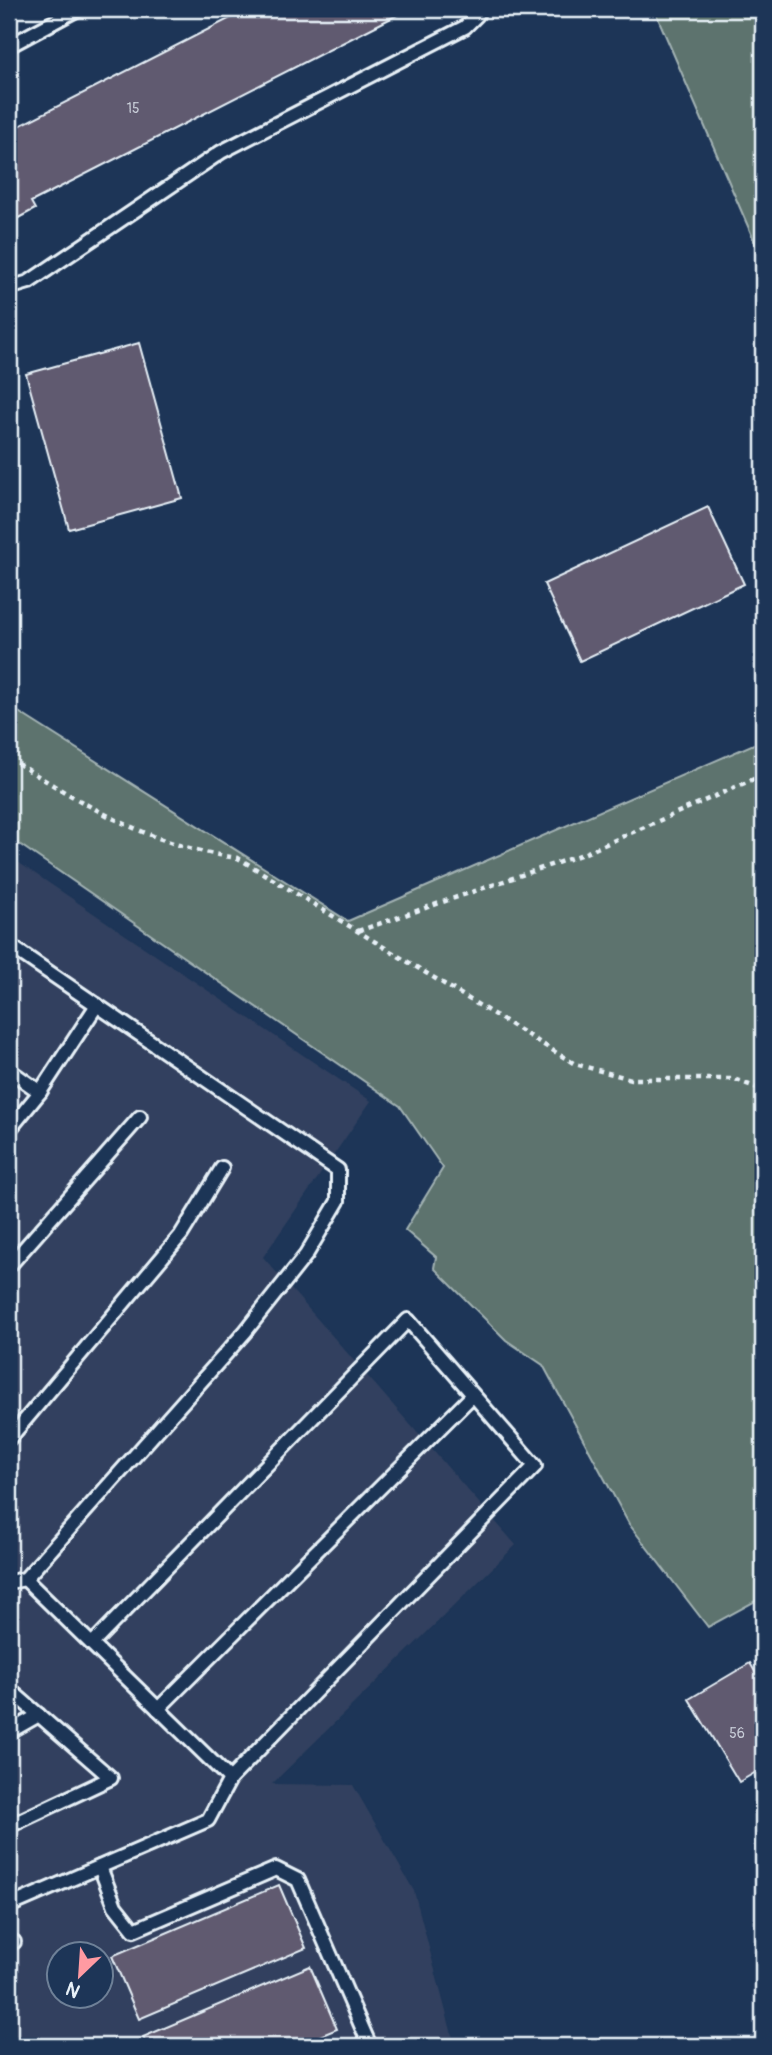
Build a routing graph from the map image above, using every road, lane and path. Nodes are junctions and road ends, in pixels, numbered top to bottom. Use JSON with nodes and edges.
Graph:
{"nodes":[{"id":1,"x":78,"y":9,"type":"edge"},
{"id":2,"x":478,"y":9,"type":"edge"},
{"id":3,"x":9,"y":46,"type":"edge"},
{"id":4,"x":9,"y":288,"type":"edge"},
{"id":5,"x":9,"y":758,"type":"edge"},
{"id":6,"x":763,"y":775,"type":"edge"},
{"id":7,"x":358,"y":931,"type":"junction"},
{"id":8,"x":9,"y":945,"type":"edge"},
{"id":9,"x":97,"y":1005,"type":"junction"},
{"id":10,"x":9,"y":1070,"type":"edge"},
{"id":11,"x":763,"y":1090,"type":"edge"},
{"id":12,"x":40,"y":1092,"type":"junction"},
{"id":13,"x":140,"y":1116,"type":"dead end"},
{"id":14,"x":9,"y":1130,"type":"edge"},
{"id":15,"x":222,"y":1168,"type":"dead end"},
{"id":16,"x":9,"y":1266,"type":"edge"},
{"id":17,"x":473,"y":1395,"type":"junction"},
{"id":18,"x":9,"y":1440,"type":"edge"},
{"id":19,"x":25,"y":1579,"type":"junction"},
{"id":20,"x":9,"y":1582,"type":"edge"},
{"id":21,"x":92,"y":1644,"type":"junction"},
{"id":22,"x":9,"y":1689,"type":"edge"},
{"id":23,"x":158,"y":1709,"type":"junction"},
{"id":24,"x":39,"y":1715,"type":"junction"},
{"id":25,"x":9,"y":1732,"type":"edge"},
{"id":26,"x":230,"y":1779,"type":"junction"},
{"id":27,"x":9,"y":1826,"type":"edge"},
{"id":28,"x":100,"y":1867,"type":"junction"},
{"id":29,"x":9,"y":1906,"type":"edge"},
{"id":30,"x":370,"y":2046,"type":"edge"}],
"edges":[{"from":1,"to":3,"type":"lane"},
{"from":2,"to":4,"type":"lane"},
{"from":5,"to":7,"type":"path"},
{"from":6,"to":7,"type":"path"},
{"from":7,"to":11,"type":"path"},
{"from":8,"to":9,"type":"lane"},
{"from":9,"to":12,"type":"lane"},
{"from":9,"to":19,"type":"lane"},
{"from":10,"to":12,"type":"lane"},
{"from":12,"to":14,"type":"lane"},
{"from":13,"to":16,"type":"lane"},
{"from":15,"to":18,"type":"lane"},
{"from":17,"to":21,"type":"lane"},
{"from":17,"to":23,"type":"lane"},
{"from":17,"to":26,"type":"lane"},
{"from":19,"to":20,"type":"lane"},
{"from":19,"to":21,"type":"lane"},
{"from":21,"to":23,"type":"lane"},
{"from":22,"to":24,"type":"lane"},
{"from":23,"to":26,"type":"lane"},
{"from":24,"to":25,"type":"lane"},
{"from":24,"to":27,"type":"lane"},
{"from":26,"to":28,"type":"lane"},
{"from":28,"to":29,"type":"lane"},
{"from":28,"to":30,"type":"lane"}]}
